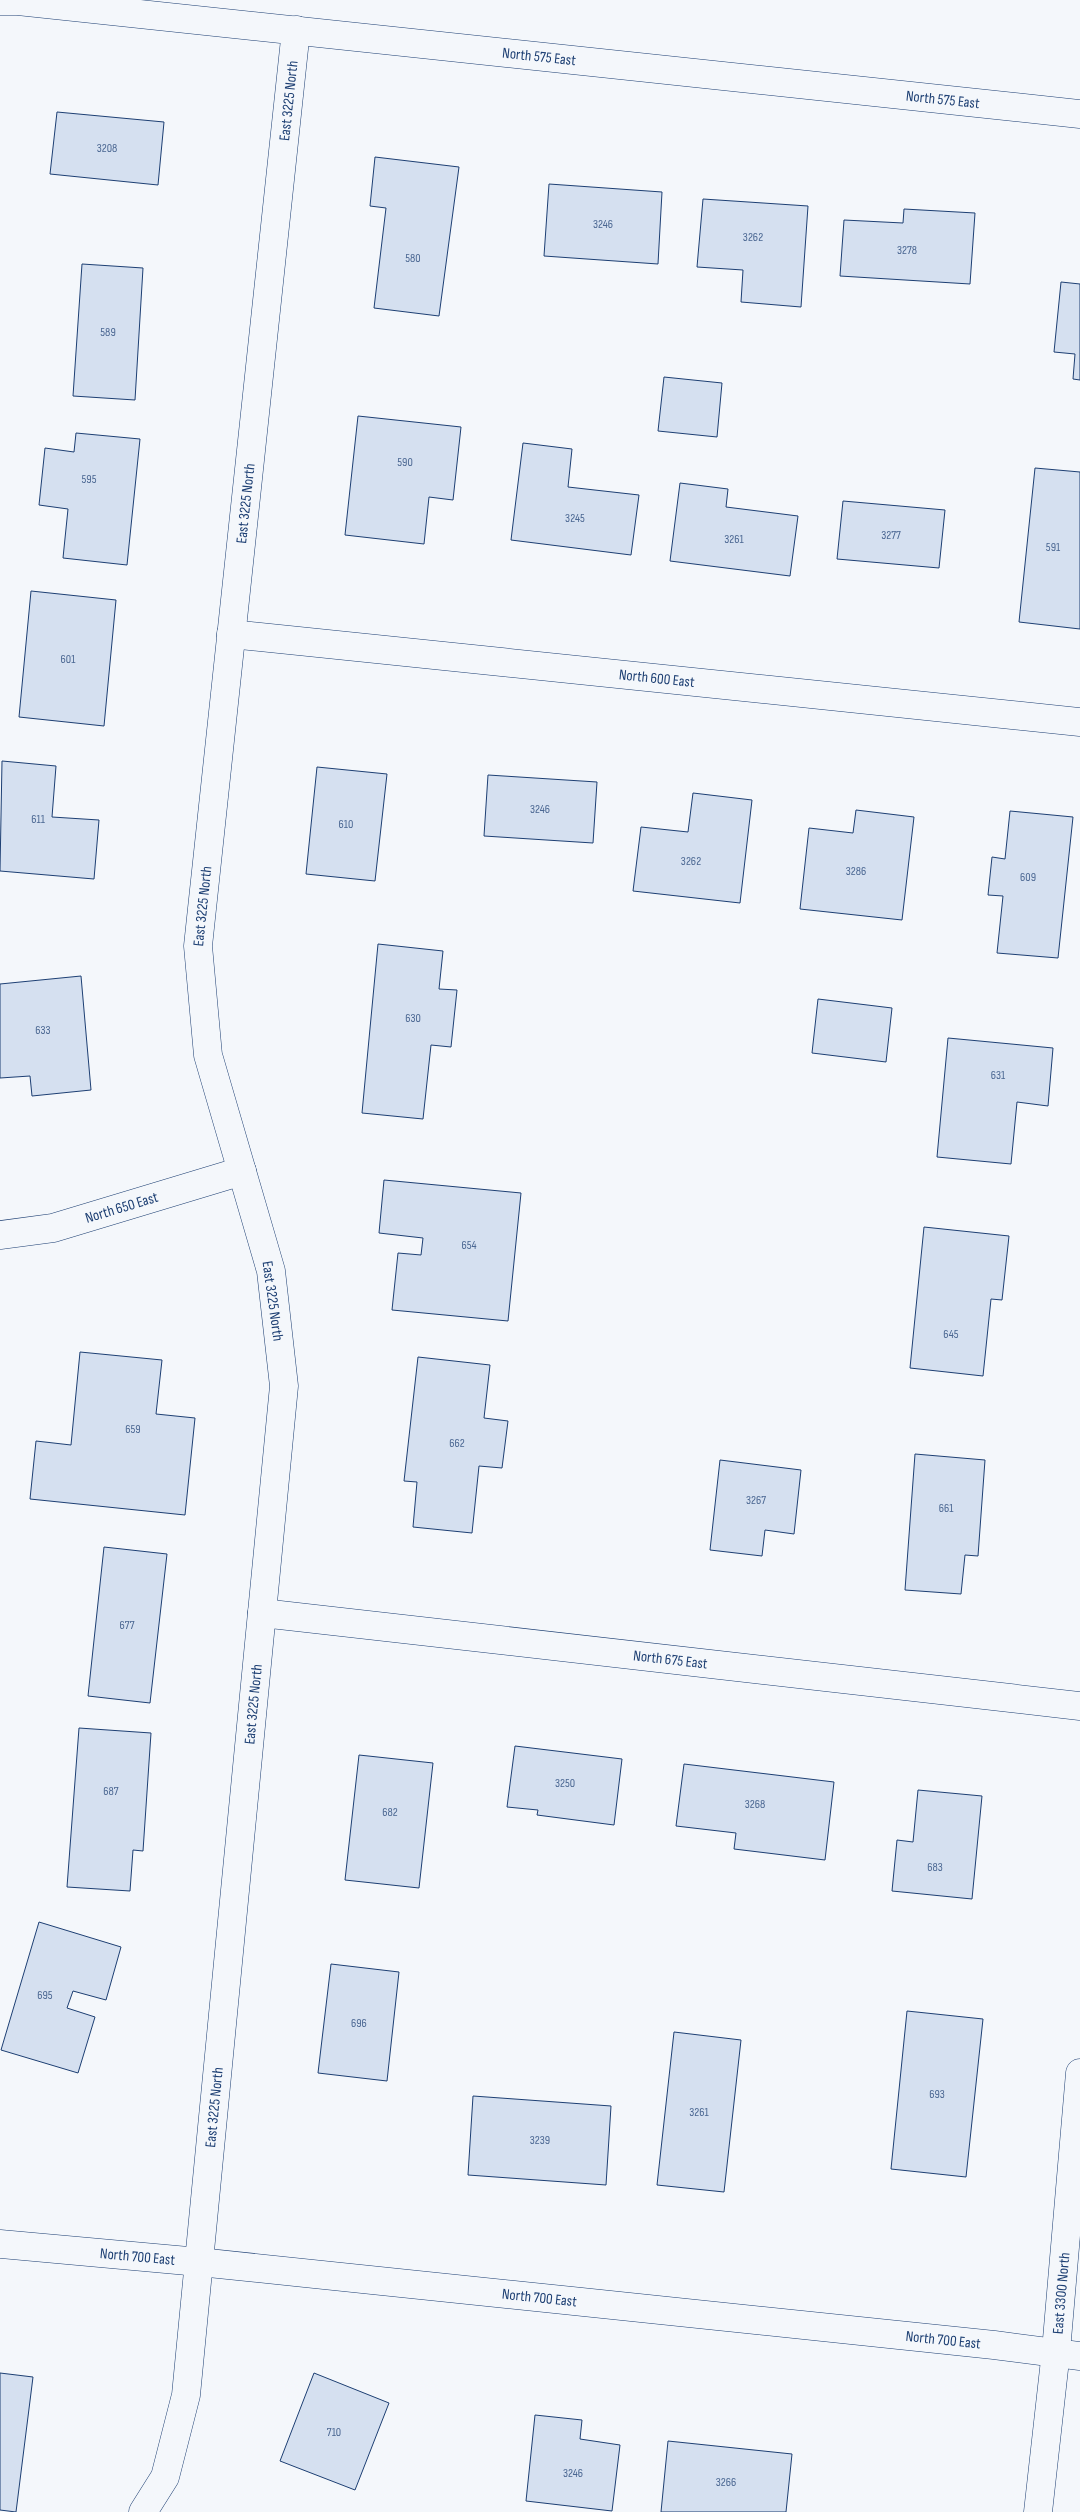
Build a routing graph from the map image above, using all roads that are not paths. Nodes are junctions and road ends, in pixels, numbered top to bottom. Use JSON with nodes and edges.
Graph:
{"nodes":[{"id":1,"x":18,"y":0,"type":"edge"},
{"id":2,"x":0,"y":1,"type":"edge"},
{"id":3,"x":296,"y":30,"type":"junction"},
{"id":4,"x":1080,"y":114,"type":"edge"},
{"id":5,"x":231,"y":634,"type":"junction"},
{"id":6,"x":1080,"y":722,"type":"edge"},
{"id":7,"x":242,"y":1171,"type":"junction"},
{"id":8,"x":0,"y":1235,"type":"edge"},
{"id":9,"x":262,"y":1613,"type":"junction"},
{"id":10,"x":1080,"y":1706,"type":"edge"},
{"id":11,"x":1080,"y":2073,"type":"edge"},
{"id":12,"x":0,"y":2244,"type":"edge"},
{"id":13,"x":199,"y":2262,"type":"junction"},
{"id":14,"x":1068,"y":2354,"type":"edge"},
{"id":15,"x":143,"y":2512,"type":"edge"},
{"id":16,"x":1038,"y":2512,"type":"edge"}],
"edges":[{"from":1,"to":2,"type":"street","name":"North 575 East"},
{"from":1,"to":3,"type":"street","name":"North 575 East"},
{"from":3,"to":4,"type":"street","name":"North 575 East"},
{"from":3,"to":5,"type":"street","name":"East 3225 North"},
{"from":5,"to":6,"type":"street","name":"North 600 East"},
{"from":5,"to":7,"type":"street","name":"East 3225 North"},
{"from":7,"to":8,"type":"street","name":"North 650 East"},
{"from":7,"to":9,"type":"street","name":"East 3225 North"},
{"from":9,"to":10,"type":"street","name":"North 675 East"},
{"from":9,"to":13,"type":"street","name":"East 3225 North"},
{"from":11,"to":14,"type":"street","name":"East 3300 North"},
{"from":12,"to":13,"type":"street","name":"North 700 East"},
{"from":13,"to":14,"type":"street","name":"North 700 East"},
{"from":13,"to":15,"type":"street","name":"East 3225 North"},
{"from":14,"to":16,"type":"street","name":"East 3300 North"}]}
